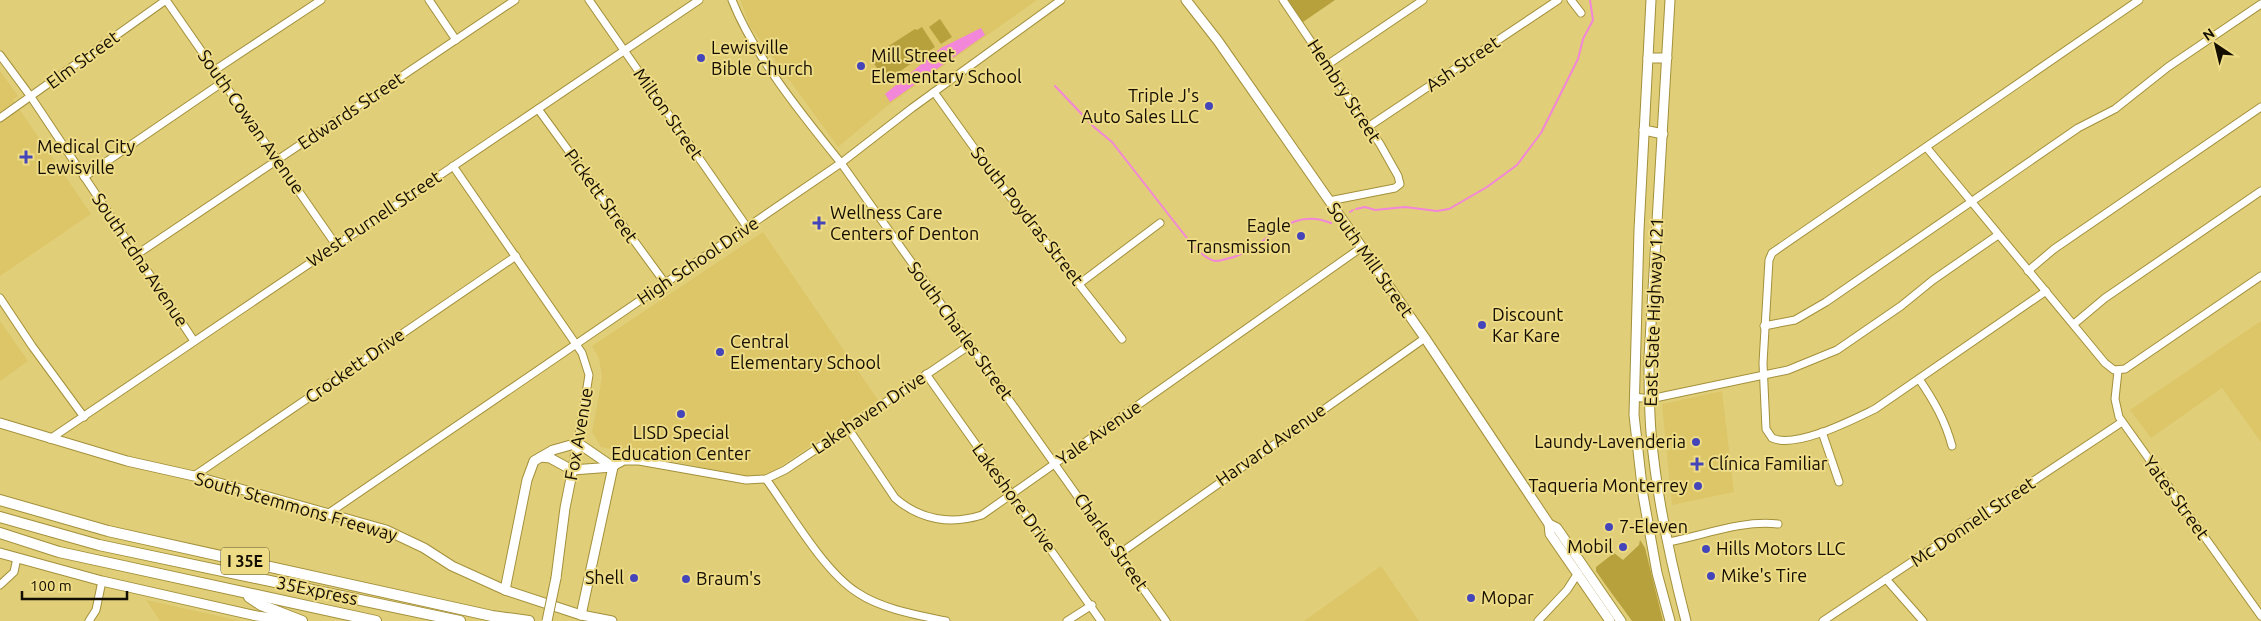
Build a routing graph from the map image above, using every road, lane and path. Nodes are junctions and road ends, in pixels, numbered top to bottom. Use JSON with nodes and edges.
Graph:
{"nodes":[{"id":1,"x":166,"y":0,"type":"edge"},
{"id":2,"x":321,"y":0,"type":"edge"},
{"id":3,"x":430,"y":0,"type":"edge"},
{"id":4,"x":515,"y":0,"type":"edge"},
{"id":5,"x":590,"y":0,"type":"edge"},
{"id":6,"x":699,"y":0,"type":"edge"},
{"id":7,"x":732,"y":0,"type":"edge"},
{"id":8,"x":1061,"y":0,"type":"edge"},
{"id":9,"x":1186,"y":0,"type":"edge"},
{"id":10,"x":1283,"y":0,"type":"edge"},
{"id":11,"x":1423,"y":0,"type":"edge"},
{"id":12,"x":1558,"y":0,"type":"edge"},
{"id":13,"x":1571,"y":0,"type":"edge"},
{"id":14,"x":1651,"y":0,"type":"edge"},
{"id":15,"x":1670,"y":0,"type":"edge"},
{"id":16,"x":2139,"y":0,"type":"edge"},
{"id":17,"x":2261,"y":4,"type":"edge"},
{"id":18,"x":1581,"y":13,"type":"dead end"},
{"id":19,"x":456,"y":40,"type":"junction"},
{"id":20,"x":624,"y":51,"type":"junction"},
{"id":21,"x":0,"y":55,"type":"edge"},
{"id":22,"x":1648,"y":58,"type":"junction"},
{"id":23,"x":1667,"y":58,"type":"junction"},
{"id":24,"x":1328,"y":65,"type":"junction"},
{"id":25,"x":215,"y":70,"type":"junction"},
{"id":26,"x":223,"y":82,"type":"junction"},
{"id":27,"x":934,"y":92,"type":"junction"},
{"id":28,"x":31,"y":97,"type":"junction"},
{"id":29,"x":2261,"y":107,"type":"edge"},
{"id":30,"x":538,"y":109,"type":"junction"},
{"id":31,"x":0,"y":118,"type":"edge"},
{"id":32,"x":1368,"y":127,"type":"junction"},
{"id":33,"x":1644,"y":130,"type":"junction"},
{"id":34,"x":1663,"y":134,"type":"junction"},
{"id":35,"x":1926,"y":148,"type":"junction"},
{"id":36,"x":277,"y":160,"type":"junction"},
{"id":37,"x":841,"y":163,"type":"junction"},
{"id":38,"x":453,"y":166,"type":"junction"},
{"id":39,"x":84,"y":177,"type":"junction"},
{"id":40,"x":2261,"y":191,"type":"edge"},
{"id":41,"x":1329,"y":201,"type":"junction"},
{"id":42,"x":1972,"y":203,"type":"junction"},
{"id":43,"x":1160,"y":223,"type":"dead end"},
{"id":44,"x":747,"y":227,"type":"junction"},
{"id":45,"x":1998,"y":234,"type":"junction"},
{"id":46,"x":336,"y":245,"type":"junction"},
{"id":47,"x":1362,"y":247,"type":"junction"},
{"id":48,"x":136,"y":254,"type":"junction"},
{"id":49,"x":516,"y":256,"type":"junction"},
{"id":50,"x":1638,"y":265,"type":"junction"},
{"id":51,"x":1655,"y":265,"type":"junction"},
{"id":52,"x":2028,"y":271,"type":"junction"},
{"id":53,"x":2261,"y":276,"type":"edge"},
{"id":54,"x":665,"y":284,"type":"junction"},
{"id":55,"x":1079,"y":284,"type":"junction"},
{"id":56,"x":2046,"y":291,"type":"junction"},
{"id":57,"x":0,"y":298,"type":"edge"},
{"id":58,"x":2074,"y":324,"type":"junction"},
{"id":59,"x":1764,"y":326,"type":"junction"},
{"id":60,"x":1122,"y":338,"type":"dead end"},
{"id":61,"x":1425,"y":338,"type":"junction"},
{"id":62,"x":194,"y":341,"type":"junction"},
{"id":63,"x":576,"y":343,"type":"junction"},
{"id":64,"x":970,"y":345,"type":"junction"},
{"id":65,"x":2118,"y":371,"type":"junction"},
{"id":66,"x":926,"y":374,"type":"junction"},
{"id":67,"x":1764,"y":374,"type":"junction"},
{"id":68,"x":1919,"y":379,"type":"junction"},
{"id":69,"x":1634,"y":397,"type":"junction"},
{"id":70,"x":1650,"y":399,"type":"junction"},
{"id":71,"x":84,"y":417,"type":"junction"},
{"id":72,"x":2122,"y":422,"type":"junction"},
{"id":73,"x":0,"y":423,"type":"edge"},
{"id":74,"x":848,"y":428,"type":"junction"},
{"id":75,"x":1822,"y":432,"type":"junction"},
{"id":76,"x":50,"y":440,"type":"junction"},
{"id":77,"x":578,"y":443,"type":"junction"},
{"id":78,"x":1952,"y":446,"type":"dead end"},
{"id":79,"x":541,"y":457,"type":"junction"},
{"id":80,"x":1056,"y":464,"type":"junction"},
{"id":81,"x":613,"y":467,"type":"junction"},
{"id":82,"x":572,"y":470,"type":"junction"},
{"id":83,"x":194,"y":476,"type":"junction"},
{"id":84,"x":766,"y":479,"type":"junction"},
{"id":85,"x":1839,"y":482,"type":"dead end"},
{"id":86,"x":1011,"y":495,"type":"junction"},
{"id":87,"x":0,"y":500,"type":"edge"},
{"id":88,"x":329,"y":513,"type":"junction"},
{"id":89,"x":0,"y":517,"type":"edge"},
{"id":90,"x":1778,"y":524,"type":"dead end"},
{"id":91,"x":0,"y":533,"type":"edge"},
{"id":92,"x":1668,"y":542,"type":"junction"},
{"id":93,"x":0,"y":553,"type":"edge"},
{"id":94,"x":1119,"y":554,"type":"junction"},
{"id":95,"x":17,"y":558,"type":"junction"},
{"id":96,"x":1581,"y":571,"type":"junction"},
{"id":97,"x":1886,"y":579,"type":"junction"},
{"id":98,"x":102,"y":582,"type":"junction"},
{"id":99,"x":0,"y":585,"type":"edge"},
{"id":100,"x":505,"y":590,"type":"junction"},
{"id":101,"x":244,"y":594,"type":"junction"},
{"id":102,"x":1092,"y":605,"type":"junction"},
{"id":103,"x":582,"y":615,"type":"junction"},
{"id":104,"x":2261,"y":616,"type":"edge"},
{"id":105,"x":89,"y":621,"type":"edge"},
{"id":106,"x":293,"y":621,"type":"edge"},
{"id":107,"x":302,"y":621,"type":"edge"},
{"id":108,"x":376,"y":621,"type":"edge"},
{"id":109,"x":460,"y":621,"type":"edge"},
{"id":110,"x":529,"y":621,"type":"edge"},
{"id":111,"x":547,"y":621,"type":"edge"},
{"id":112,"x":612,"y":621,"type":"edge"},
{"id":113,"x":946,"y":621,"type":"edge"},
{"id":114,"x":1067,"y":621,"type":"edge"},
{"id":115,"x":1101,"y":621,"type":"edge"},
{"id":116,"x":1166,"y":621,"type":"edge"},
{"id":117,"x":1538,"y":621,"type":"edge"},
{"id":118,"x":1610,"y":621,"type":"edge"},
{"id":119,"x":1621,"y":621,"type":"edge"},
{"id":120,"x":1670,"y":621,"type":"edge"},
{"id":121,"x":1686,"y":621,"type":"edge"},
{"id":122,"x":1823,"y":621,"type":"edge"},
{"id":123,"x":1923,"y":621,"type":"edge"}],
"edges":[{"from":1,"to":25,"type":"street","name":"South Cowan Avenue"},
{"from":1,"to":28,"type":"street","name":"Elm Street"},
{"from":2,"to":25,"type":"street"},
{"from":3,"to":19,"type":"street"},
{"from":4,"to":19,"type":"street","name":"Edwards Street"},
{"from":5,"to":20,"type":"street","name":"Milton Street"},
{"from":6,"to":20,"type":"street","name":"West Purnell Street"},
{"from":7,"to":37,"type":"street","name":"South Charles Street"},
{"from":8,"to":27,"type":"street","name":"High School Drive"},
{"from":9,"to":41,"type":"main road","name":"South Mill Street"},
{"from":10,"to":24,"type":"street","name":"Hembry Street"},
{"from":11,"to":24,"type":"street"},
{"from":12,"to":32,"type":"street","name":"Ash Street"},
{"from":13,"to":18,"type":"street"},
{"from":14,"to":22,"type":"main road","name":"East State Highway 121"},
{"from":15,"to":23,"type":"main road","name":"East State Highway 121"},
{"from":16,"to":35,"type":"street"},
{"from":17,"to":42,"type":"street"},
{"from":19,"to":36,"type":"street","name":"Edwards Street"},
{"from":20,"to":30,"type":"street","name":"West Purnell Street"},
{"from":20,"to":44,"type":"street","name":"Milton Street"},
{"from":21,"to":28,"type":"street","name":"South Edna Avenue"},
{"from":22,"to":23,"type":"main road"},
{"from":22,"to":33,"type":"main road","name":"East State Highway 121"},
{"from":23,"to":34,"type":"main road","name":"East State Highway 121"},
{"from":24,"to":32,"type":"street","name":"Hembry Street"},
{"from":25,"to":26,"type":"street","name":"South Cowan Avenue"},
{"from":26,"to":36,"type":"street","name":"South Cowan Avenue"},
{"from":26,"to":39,"type":"street"},
{"from":27,"to":37,"type":"street","name":"High School Drive"},
{"from":27,"to":55,"type":"street","name":"South Poydras Street"},
{"from":28,"to":31,"type":"street","name":"Elm Street"},
{"from":28,"to":39,"type":"street","name":"South Edna Avenue"},
{"from":29,"to":52,"type":"street"},
{"from":30,"to":38,"type":"street","name":"West Purnell Street"},
{"from":30,"to":54,"type":"street","name":"Pickett Street"},
{"from":32,"to":41,"type":"street","name":"Hembry Street"},
{"from":33,"to":34,"type":"main road"},
{"from":33,"to":50,"type":"main road","name":"East State Highway 121"},
{"from":34,"to":51,"type":"main road","name":"East State Highway 121"},
{"from":35,"to":42,"type":"street"},
{"from":35,"to":59,"type":"street"},
{"from":36,"to":46,"type":"street","name":"South Cowan Avenue"},
{"from":36,"to":48,"type":"street","name":"Edwards Street"},
{"from":37,"to":44,"type":"street","name":"High School Drive"},
{"from":37,"to":64,"type":"street","name":"South Charles Street"},
{"from":38,"to":46,"type":"street","name":"West Purnell Street"},
{"from":38,"to":49,"type":"street","name":"Fox Avenue"},
{"from":39,"to":48,"type":"street","name":"South Edna Avenue"},
{"from":40,"to":58,"type":"street"},
{"from":41,"to":47,"type":"main road","name":"South Mill Street"},
{"from":42,"to":45,"type":"street"},
{"from":42,"to":59,"type":"street"},
{"from":43,"to":55,"type":"street"},
{"from":44,"to":54,"type":"street","name":"High School Drive"},
{"from":45,"to":52,"type":"street"},
{"from":45,"to":67,"type":"street"},
{"from":46,"to":62,"type":"street","name":"West Purnell Street"},
{"from":47,"to":61,"type":"main road","name":"South Mill Street"},
{"from":47,"to":80,"type":"street","name":"Yale Avenue"},
{"from":48,"to":62,"type":"street","name":"South Edna Avenue"},
{"from":49,"to":63,"type":"street","name":"Fox Avenue"},
{"from":49,"to":83,"type":"street","name":"Crockett Drive"},
{"from":50,"to":51,"type":"main road"},
{"from":50,"to":69,"type":"main road","name":"East State Highway 121"},
{"from":51,"to":70,"type":"main road","name":"East State Highway 121"},
{"from":52,"to":56,"type":"street"},
{"from":53,"to":65,"type":"street"},
{"from":54,"to":63,"type":"street","name":"High School Drive"},
{"from":55,"to":60,"type":"street","name":"South Poydras Street"},
{"from":56,"to":58,"type":"street"},
{"from":56,"to":68,"type":"street"},
{"from":57,"to":71,"type":"street"},
{"from":58,"to":65,"type":"street"},
{"from":59,"to":67,"type":"street"},
{"from":61,"to":94,"type":"street","name":"Harvard Avenue"},
{"from":61,"to":96,"type":"main road","name":"South Mill Street"},
{"from":62,"to":71,"type":"street","name":"West Purnell Street"},
{"from":63,"to":77,"type":"street","name":"Fox Avenue"},
{"from":63,"to":88,"type":"street","name":"High School Drive"},
{"from":64,"to":66,"type":"street","name":"Lakehaven Drive"},
{"from":64,"to":80,"type":"street","name":"South Charles Street"},
{"from":65,"to":72,"type":"street","name":"Yates Street"},
{"from":66,"to":74,"type":"street","name":"Lakehaven Drive"},
{"from":66,"to":86,"type":"street","name":"Lakeshore Drive"},
{"from":67,"to":70,"type":"street"},
{"from":67,"to":75,"type":"street"},
{"from":68,"to":75,"type":"street"},
{"from":68,"to":78,"type":"street"},
{"from":69,"to":70,"type":"street"},
{"from":69,"to":120,"type":"main road","name":"East State Highway 121"},
{"from":70,"to":92,"type":"main road","name":"East State Highway 121"},
{"from":71,"to":76,"type":"street","name":"West Purnell Street"},
{"from":72,"to":97,"type":"street","name":"Mc Donnell Street"},
{"from":72,"to":104,"type":"street","name":"Yates Street"},
{"from":73,"to":76,"type":"main road","name":"South Stemmons Freeway"},
{"from":74,"to":84,"type":"street","name":"Lakehaven Drive"},
{"from":74,"to":86,"type":"street","name":"Yale Avenue"},
{"from":75,"to":85,"type":"street"},
{"from":76,"to":83,"type":"main road","name":"South Stemmons Freeway"},
{"from":77,"to":79,"type":"main road"},
{"from":77,"to":81,"type":"main road"},
{"from":77,"to":82,"type":"main road","name":"Fox Avenue"},
{"from":79,"to":82,"type":"main road"},
{"from":79,"to":100,"type":"main road"},
{"from":80,"to":86,"type":"street","name":"Yale Avenue"},
{"from":80,"to":94,"type":"street","name":"Charles Street"},
{"from":81,"to":82,"type":"main road"},
{"from":81,"to":84,"type":"street"},
{"from":81,"to":103,"type":"main road"},
{"from":82,"to":111,"type":"main road","name":"Fox Avenue","bridge":true},
{"from":83,"to":88,"type":"main road","name":"South Stemmons Freeway"},
{"from":84,"to":113,"type":"street"},
{"from":86,"to":102,"type":"street","name":"Lakeshore Drive"},
{"from":87,"to":110,"type":"highway","number":"I 35E"},
{"from":88,"to":100,"type":"main road","name":"South Stemmons Freeway"},
{"from":89,"to":109,"type":"highway","name":"35Express"},
{"from":90,"to":92,"type":"street"},
{"from":91,"to":101,"type":"highway","number":"I 35E"},
{"from":92,"to":121,"type":"main road","name":"East State Highway 121"},
{"from":93,"to":95,"type":"main road"},
{"from":94,"to":116,"type":"street","name":"Charles Street"},
{"from":95,"to":98,"type":"main road"},
{"from":95,"to":99,"type":"street"},
{"from":96,"to":117,"type":"street"},
{"from":96,"to":118,"type":"main road","name":"South Mill Street"},
{"from":96,"to":119,"type":"main road","name":"South Mill Street"},
{"from":97,"to":122,"type":"street","name":"Mc Donnell Street"},
{"from":97,"to":123,"type":"street"},
{"from":98,"to":105,"type":"street"},
{"from":98,"to":106,"type":"main road"},
{"from":100,"to":103,"type":"main road","name":"South Stemmons Freeway"},
{"from":101,"to":107,"type":"highway"},
{"from":101,"to":108,"type":"highway","number":"I 35E"},
{"from":102,"to":114,"type":"street"},
{"from":102,"to":115,"type":"street","name":"Lakeshore Drive"},
{"from":103,"to":112,"type":"main road","name":"South Stemmons Freeway"}]}
